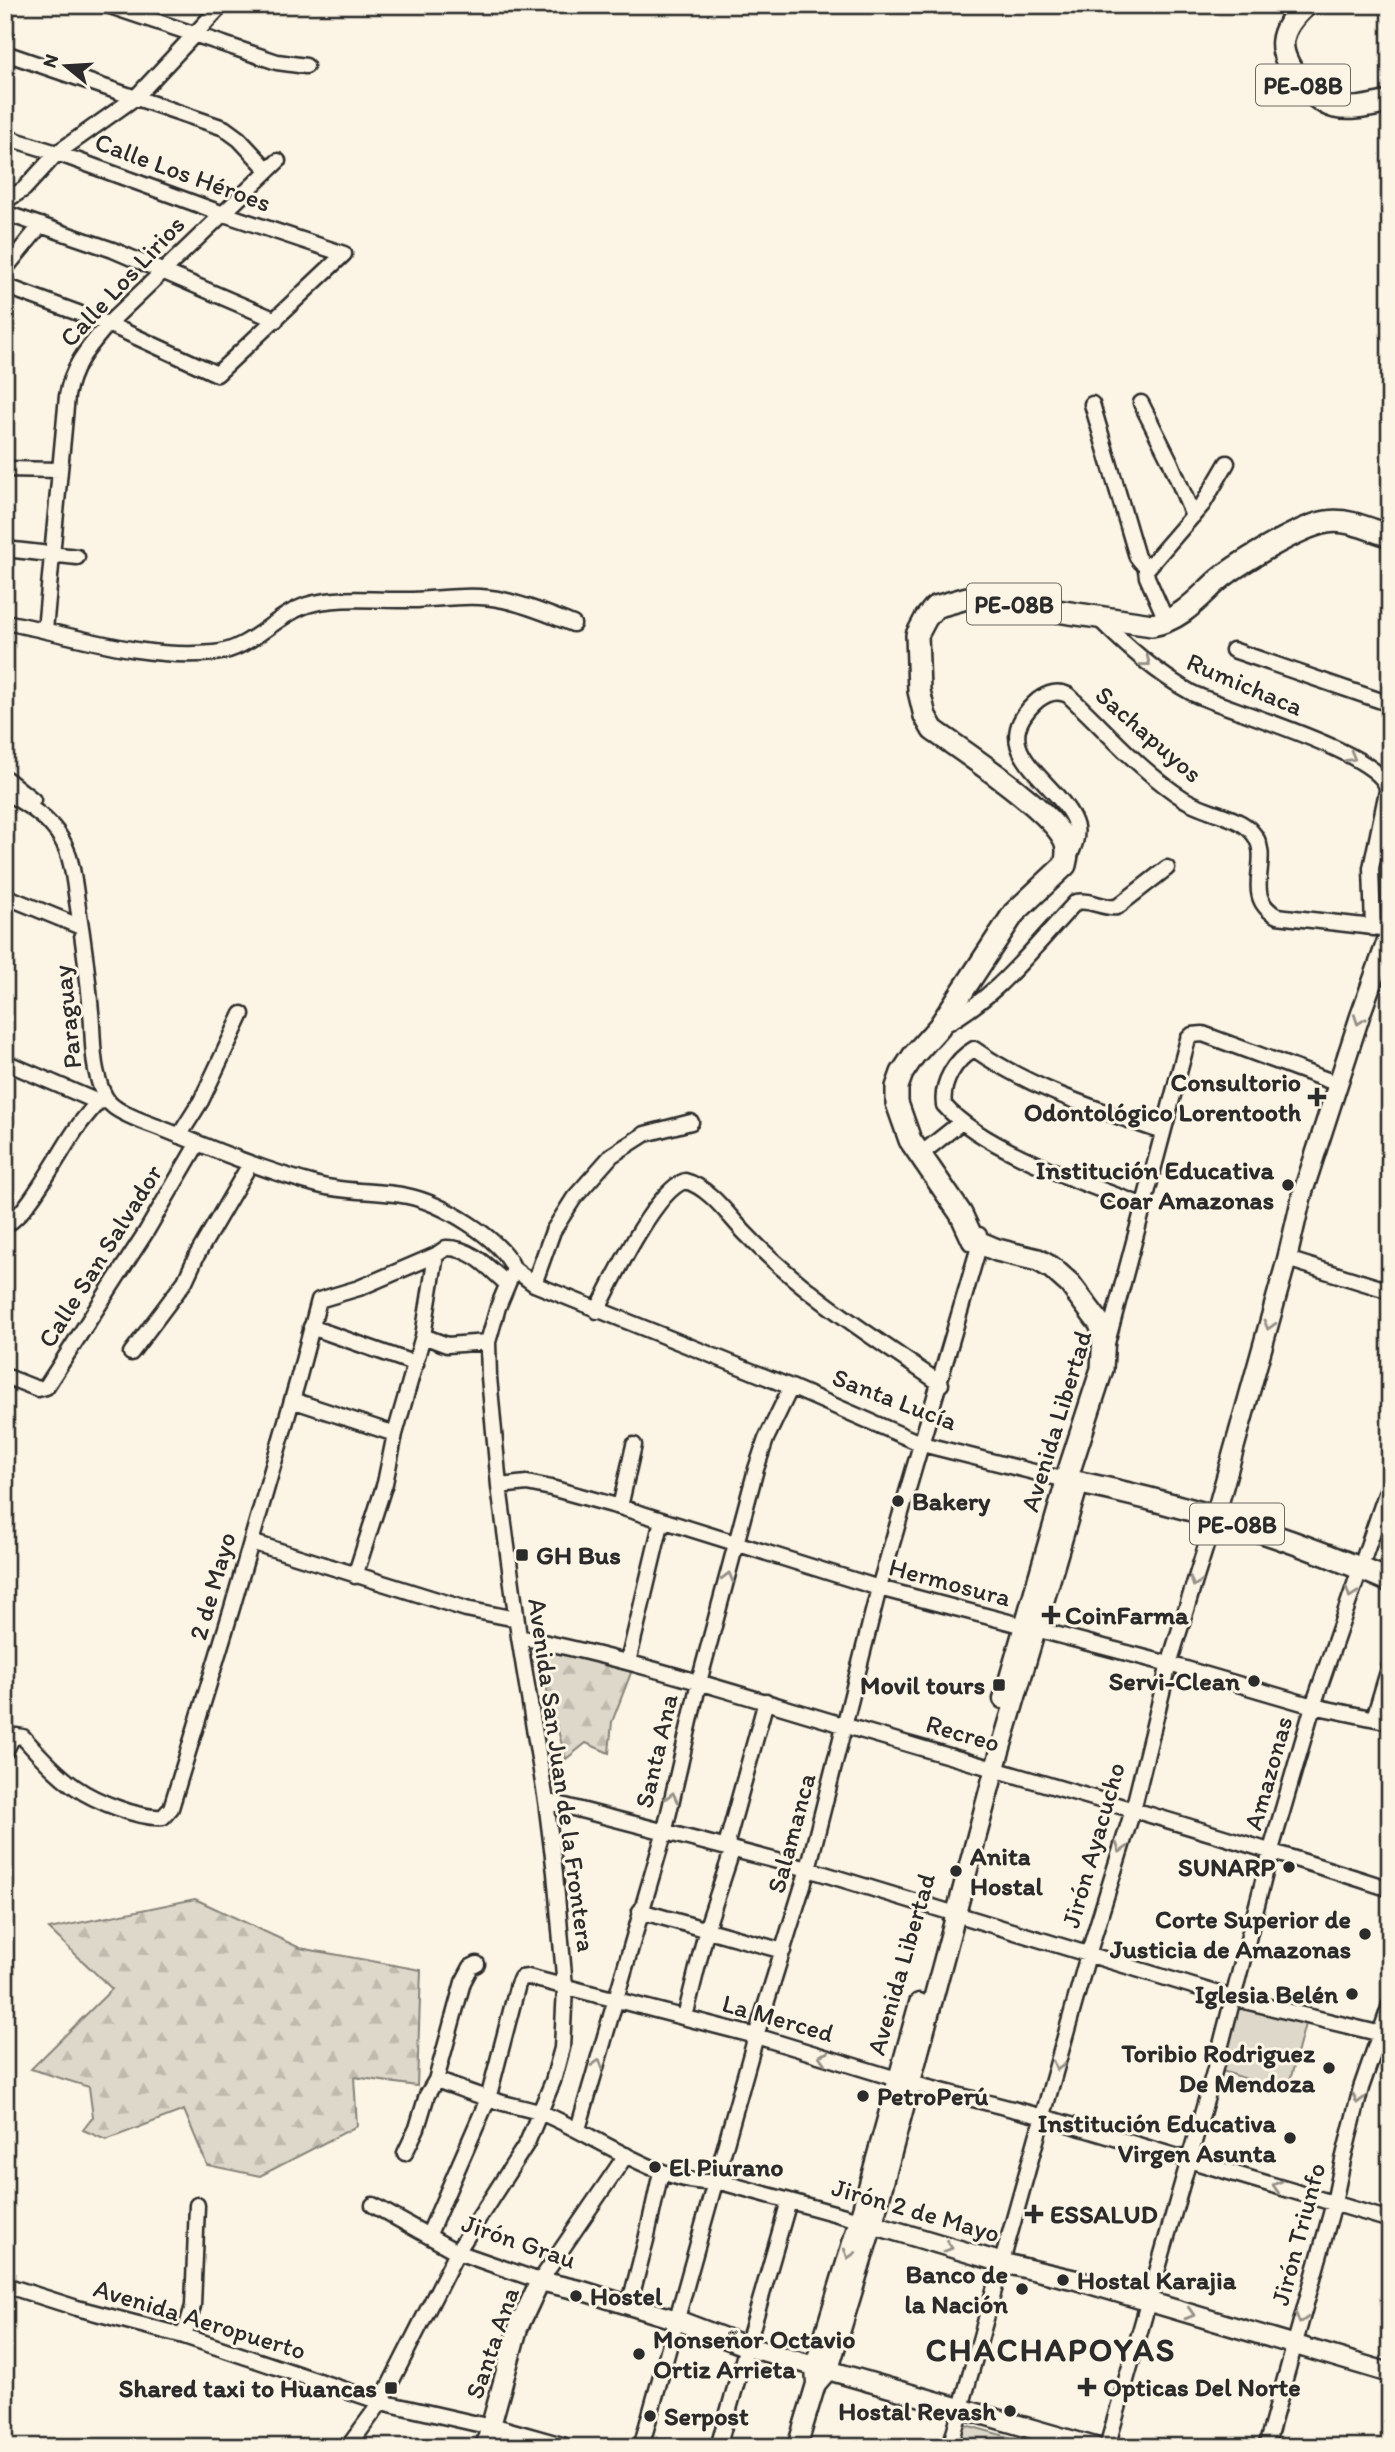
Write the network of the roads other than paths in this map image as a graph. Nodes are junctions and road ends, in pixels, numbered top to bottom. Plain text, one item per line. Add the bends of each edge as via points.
1 (107, 5) edge
2 (222, 5) edge
3 (1306, 5) edge
4 (195, 36) junction
5 (5, 53) edge
6 (306, 66) dead end
7 (135, 97) junction
8 (1390, 102) edge
9 (5, 137) edge
10 (57, 153) junction
11 (5, 201) edge
12 (5, 213) edge
13 (221, 213) junction
14 (41, 225) junction
15 (5, 269) edge
16 (163, 272) junction
17 (5, 286) edge
18 (276, 320) junction
19 (108, 324) junction
20 (1141, 403) dead end
21 (1092, 404) dead end
22 (1227, 463) dead end
23 (5, 469) edge
24 (60, 470) junction
25 (1193, 516) junction
26 (1390, 536) edge
27 (5, 549) edge
28 (52, 552) junction
29 (77, 557) dead end
30 (1149, 565) junction
31 (1096, 616) junction
32 (5, 622) edge
33 (1167, 622) junction
34 (573, 624) dead end
35 (45, 630) junction
36 (1233, 650) dead end
37 (1390, 704) edge
38 (5, 778) edge
39 (1387, 785) edge
40 (5, 792) edge
41 (62, 840) junction
42 (1065, 865) junction
43 (1167, 868) dead end
44 (5, 896) edge
45 (81, 927) junction
46 (1384, 930) edge
47 (242, 1013) dead end
48 (939, 1027) junction
49 (5, 1062) edge
50 (1338, 1084) junction
51 (102, 1101) junction
52 (691, 1122) dead end
53 (960, 1123) junction
54 (1163, 1132) junction
55 (180, 1136) junction
56 (198, 1143) junction
57 (921, 1154) junction
58 (250, 1164) junction
59 (1144, 1206) junction
60 (5, 1225) edge
61 (976, 1235) junction
62 (436, 1255) junction
63 (1287, 1259) junction
64 (514, 1269) junction
65 (507, 1284) junction
66 (534, 1284) junction
67 (1390, 1291) edge
68 (597, 1311) junction
69 (312, 1327) junction
70 (1112, 1327) junction
71 (423, 1336) junction
72 (488, 1342) junction
73 (1105, 1352) junction
74 (131, 1353) dead end
75 (416, 1364) junction
76 (5, 1376) edge
77 (941, 1384) junction
78 (791, 1387) junction
79 (292, 1400) junction
80 (395, 1434) junction
81 (922, 1444) junction
82 (634, 1445) dead end
83 (1073, 1482) junction
84 (1390, 1482) edge
85 (499, 1486) junction
86 (620, 1507) junction
87 (1215, 1517) junction
88 (662, 1520) junction
89 (251, 1542) junction
90 (736, 1545) junction
91 (1360, 1568) junction
92 (355, 1576) junction
93 (1390, 1581) edge
94 (879, 1588) junction
95 (516, 1619) junction
96 (1029, 1629) junction
97 (519, 1637) junction
98 (628, 1662) junction
99 (1169, 1664) junction
100 (1390, 1665) edge
101 (699, 1682) junction
102 (766, 1701) junction
103 (1313, 1706) junction
104 (1374, 1718) junction
105 (1390, 1722) edge
106 (844, 1725) junction
107 (5, 1752) edge
108 (990, 1766) junction
109 (546, 1801) junction
110 (1133, 1810) junction
111 (664, 1834) junction
112 (1271, 1850) junction
113 (732, 1851) junction
114 (808, 1869) junction
115 (1390, 1889) edge
116 (640, 1911) junction
117 (951, 1914) junction
118 (708, 1930) junction
119 (783, 1951) junction
120 (1088, 1955) junction
121 (477, 1964) dead end
122 (565, 1987) junction
123 (1232, 1998) junction
124 (617, 1999) junction
125 (1390, 2005) edge
126 (685, 2017) junction
127 (756, 2036) junction
128 (1385, 2036) edge
129 (436, 2080) junction
130 (904, 2081) junction
131 (488, 2099) junction
132 (541, 2113) junction
133 (1044, 2117) junction
134 (578, 2129) junction
135 (405, 2153) dead end
136 (626, 2155) junction
137 (1189, 2160) junction
138 (661, 2172) junction
139 (717, 2181) junction
140 (789, 2201) junction
141 (1334, 2203) junction
142 (197, 2205) dead end
143 (373, 2205) dead end
144 (1390, 2220) edge
145 (866, 2222) junction
146 (429, 2234) junction
147 (457, 2252) junction
148 (1003, 2263) junction
149 (540, 2281) junction
150 (5, 2286) edge
151 (1150, 2302) junction
152 (629, 2306) junction
153 (677, 2320) junction
154 (184, 2336) junction
155 (1294, 2344) junction
156 (748, 2347) junction
157 (822, 2367) junction
158 (1390, 2373) edge
159 (381, 2402) junction
160 (962, 2407) junction
161 (491, 2427) junction
162 (348, 2447) edge
163 (485, 2447) edge
164 (562, 2447) edge
165 (641, 2447) edge
166 (718, 2447) edge
167 (797, 2447) edge
168 (950, 2447) edge
169 (1095, 2447) edge
170 (1107, 2447) edge
171 (1266, 2447) edge

1 - 4 street
2 - 4 street
3 - 8 highway, PE-08B via 1289,23 1282,41 1286,62 1307,89 1336,107
4 - 6 street via 277,62
4 - 7 street
5 - 7 street
7 - 10 street
7 - 13 street, Calle Los Lirios via 224,128 273,165
9 - 10 street, Calle Los Héroes
10 - 11 street via 24,189
10 - 13 street, Calle Los Héroes
12 - 14 street
13 - 16 street, Calle Los Lirios
13 - 18 street, Calle Los Héroes via 344,254
14 - 15 street
14 - 16 street
16 - 18 street
16 - 19 street, Calle Los Lirios
17 - 19 street
18 - 19 street via 217,373
19 - 24 street, Calle Los Lirios via 79,360 69,382
20 - 25 street
21 - 30 street via 1138,557
22 - 25 street
23 - 24 street
24 - 28 street
25 - 30 street
26 - 33 highway via 1348,523 1328,521 1309,527 1238,564
27 - 28 street
28 - 29 street
28 - 35 street
30 - 33 street via 1147,577
31 - 33 highway, PE-08B via 1139,624
31 -> 39 street, Rumichaca via 1178,685 1337,748
31 - 42 highway, PE-08B via 967,598 935,607 917,635 919,691 933,730 1040,809 1067,845
32 - 35 street
34 - 35 street via 500,599 358,599 309,604 283,615 242,644 216,653 142,653
36 - 37 street
38 - 41 street via 51,819
39 - 46 street via 1371,867
40 - 41 street via 29,806
41 - 45 street, Paraguay
42 - 46 street, Sachapuyos via 1077,839 1076,827 1069,811 1024,761 1018,746 1025,715 1055,691 1068,695 1140,765 1185,800 1250,829 1259,842 1258,894 1266,910 1277,916
42 - 48 highway via 1014,913
43 - 48 street via 1117,907 1089,900 1076,902 984,998
44 - 45 street
45 - 51 street, Paraguay
46 -> 50 main road, Jirón Ayacucho
47 - 55 street
48 - 57 highway via 914,1055 897,1087 901,1119
49 - 51 street, Santa Lucía
50 - 54 street via 1203,1034 1192,1035
50 - 63 main road, Jirón Ayacucho via 1302,1195
51 - 55 street, Santa Lucía
51 - 60 street via 78,1126 13,1223
52 - 66 street via 645,1135 612,1154 553,1231
53 - 54 street via 944,1105 943,1089 954,1067 974,1049 1068,1099
53 - 57 street
53 - 59 street via 1038,1164
54 - 59 street
55 - 56 street, Santa Lucía
56 - 58 street, Santa Lucía
56 - 76 street, Calle San Salvador via 52,1380 38,1389
57 - 61 highway
58 - 64 street, Santa Lucía via 321,1186 408,1196 433,1205 490,1240
58 - 74 street via 185,1281
59 - 70 street
61 - 70 highway via 1052,1255 1094,1297
61 - 73 highway via 998,1250 1052,1268 1100,1324
61 - 77 street, Salamanca
62 - 65 street via 446,1248 465,1252
62 - 69 street, 2 de Mayo via 318,1300
62 - 71 street
63 - 67 street
63 -> 87 main road, Jirón Ayacucho
64 - 65 street, Avenida San Juan de la Frontera
64 - 66 street, Santa Lucía
65 - 72 street, Avenida San Juan de la Frontera
66 - 68 street, Santa Lucía
68 - 77 street via 658,1205 678,1183 695,1183 771,1260 838,1314
68 - 78 street, Santa Lucía
69 - 75 street
69 - 79 street, 2 de Mayo
70 - 73 street, Avenida Libertad
70 - 83 highway, Avenida Libertad via 1112,1370
71 - 72 street via 447,1345
71 - 75 street
72 - 85 street, Avenida San Juan de la Frontera
73 - 83 highway, Avenida Libertad
75 - 80 street
77 - 81 street, Salamanca
78 - 81 street, Santa Lucía
78 - 90 street, Santa Ana via 766,1438
79 - 80 street
79 - 89 street, 2 de Mayo
80 - 92 street via 385,1483
81 - 83 street, Santa Lucía
81 - 94 street, Salamanca
82 - 86 street
83 - 87 highway, Santa Lucía / PE-08B
83 - 96 main road, Avenida Libertad
84 - 91 street, Amazonas
85 - 86 street, Hermosura via 527,1483
85 - 95 street, Avenida San Juan de la Frontera
86 - 88 street, Hermosura
87 - 91 highway, Santa Lucía / PE-08B
87 -> 99 street, Jirón Ayacucho
88 - 90 street, Hermosura
88 - 98 street
89 - 92 street
89 - 107 street, 2 de Mayo via 171,1808 163,1817 122,1810 75,1787 23,1737 11,1740
90 - 94 street, Hermosura
101 -> 90 street, Santa Ana
91 - 93 highway, Santa Lucía / PE-08B
91 -> 103 street, Amazonas
92 - 95 street
94 - 96 street, Hermosura
94 - 106 street, Salamanca
95 - 97 street, Avenida San Juan de la Frontera
96 - 99 street, Hermosura
96 - 108 main road, Avenida Libertad
97 - 98 street, Recreo
97 - 109 street, Avenida San Juan de la Frontera
98 - 101 street, Recreo
99 - 103 street, Hermosura
99 - 110 street, Jirón Ayacucho
100 - 104 street
101 - 102 street, Recreo
111 -> 101 street, Santa Ana
102 - 106 street, Recreo
102 - 113 street via 727,1843
103 - 104 street, Hermosura
103 - 112 street, Amazonas
104 - 105 street, Hermosura
106 - 108 street, Recreo
106 - 114 street, Salamanca
108 - 110 street, Recreo
108 - 117 main road, Avenida Libertad
109 - 111 street
109 - 122 street, Avenida San Juan de la Frontera
110 - 112 street, Recreo
110 -> 120 street, Jirón Ayacucho
111 - 113 street
111 - 116 street, Santa Ana
112 - 115 street, Recreo
112 - 123 street, Amazonas
113 - 114 street
113 - 118 street
114 - 117 street
114 - 119 street, Salamanca
116 - 118 street
116 - 124 street, Santa Ana
117 - 120 street
117 - 130 main road, Avenida Libertad
118 - 119 street
118 - 126 street
119 - 127 street, Salamanca
120 - 123 street
120 -> 133 street, Jirón Ayacucho
121 - 129 street via 463,1982
122 - 124 street, La Merced
122 - 131 street, La Merced via 521,1978
122 - 132 street, Avenida San Juan de la Frontera via 559,2065
123 - 128 street
123 - 137 street, Amazonas
124 - 126 street, La Merced
134 -> 124 street, Santa Ana
125 - 128 street, Jirón Triunfo
126 - 127 street, La Merced
130 -> 127 street, La Merced
127 - 139 street, Salamanca
128 -> 141 street, Jirón Triunfo via 1361,2088
129 - 131 street, Jirón 2 de Mayo
129 - 135 street
130 - 133 street, La Merced
130 - 145 main road, Avenida Libertad
131 - 132 street, Jirón 2 de Mayo
131 - 146 street
132 - 134 street, Jirón 2 de Mayo
132 - 147 street, Avenida San Juan de la Frontera via 527,2143
133 - 137 street, La Merced
133 - 148 street, Jirón Ayacucho
134 - 136 street, Jirón 2 de Mayo
136 - 138 street, Jirón 2 de Mayo
136 - 149 street, Santa Ana
141 -> 137 street, La Merced
137 - 151 street, Amazonas
138 - 139 street, Jirón 2 de Mayo via 704,2183
138 - 152 street
139 - 140 street, Jirón 2 de Mayo
139 - 153 street, Salamanca
140 - 145 street, Jirón 2 de Mayo
140 - 156 street
141 - 144 street, La Merced
141 -> 155 street, Jirón Triunfo
142 - 154 street via 193,2306
143 - 146 street, Jirón Grau
145 -> 148 main road, Jirón 2 de Mayo
145 - 157 main road, Avenida Libertad
146 - 147 street, Jirón Grau
147 - 149 street, Jirón Grau
147 - 159 street, Avenida San Juan de la Frontera
148 - 151 main road, Jirón 2 de Mayo
148 - 160 street, Jirón Ayacucho
149 - 152 main road, Jirón Grau
149 - 161 main road, Santa Ana via 518,2328
150 - 154 street, Avenida Aeropuerto
151 -> 155 main road, Jirón 2 de Mayo
151 - 170 street, Amazonas
152 - 153 main road, Jirón Grau
153 - 156 main road, Jirón Grau
153 - 165 street, Salamanca
154 - 159 street, Avenida Aeropuerto
155 - 158 main road, Jirón 2 de Mayo
155 - 171 street, Jirón Triunfo
156 - 157 main road, Jirón Grau
156 - 166 street
157 - 160 main road, Jirón Grau
157 - 167 main road, Avenida Libertad
159 - 161 street, Avenida Aeropuerto
159 - 162 street, Avenida San Juan de la Frontera
160 - 168 street, Jirón Ayacucho
160 - 169 main road, Jirón Grau
161 - 163 main road, Santa Ana
161 - 164 main road

